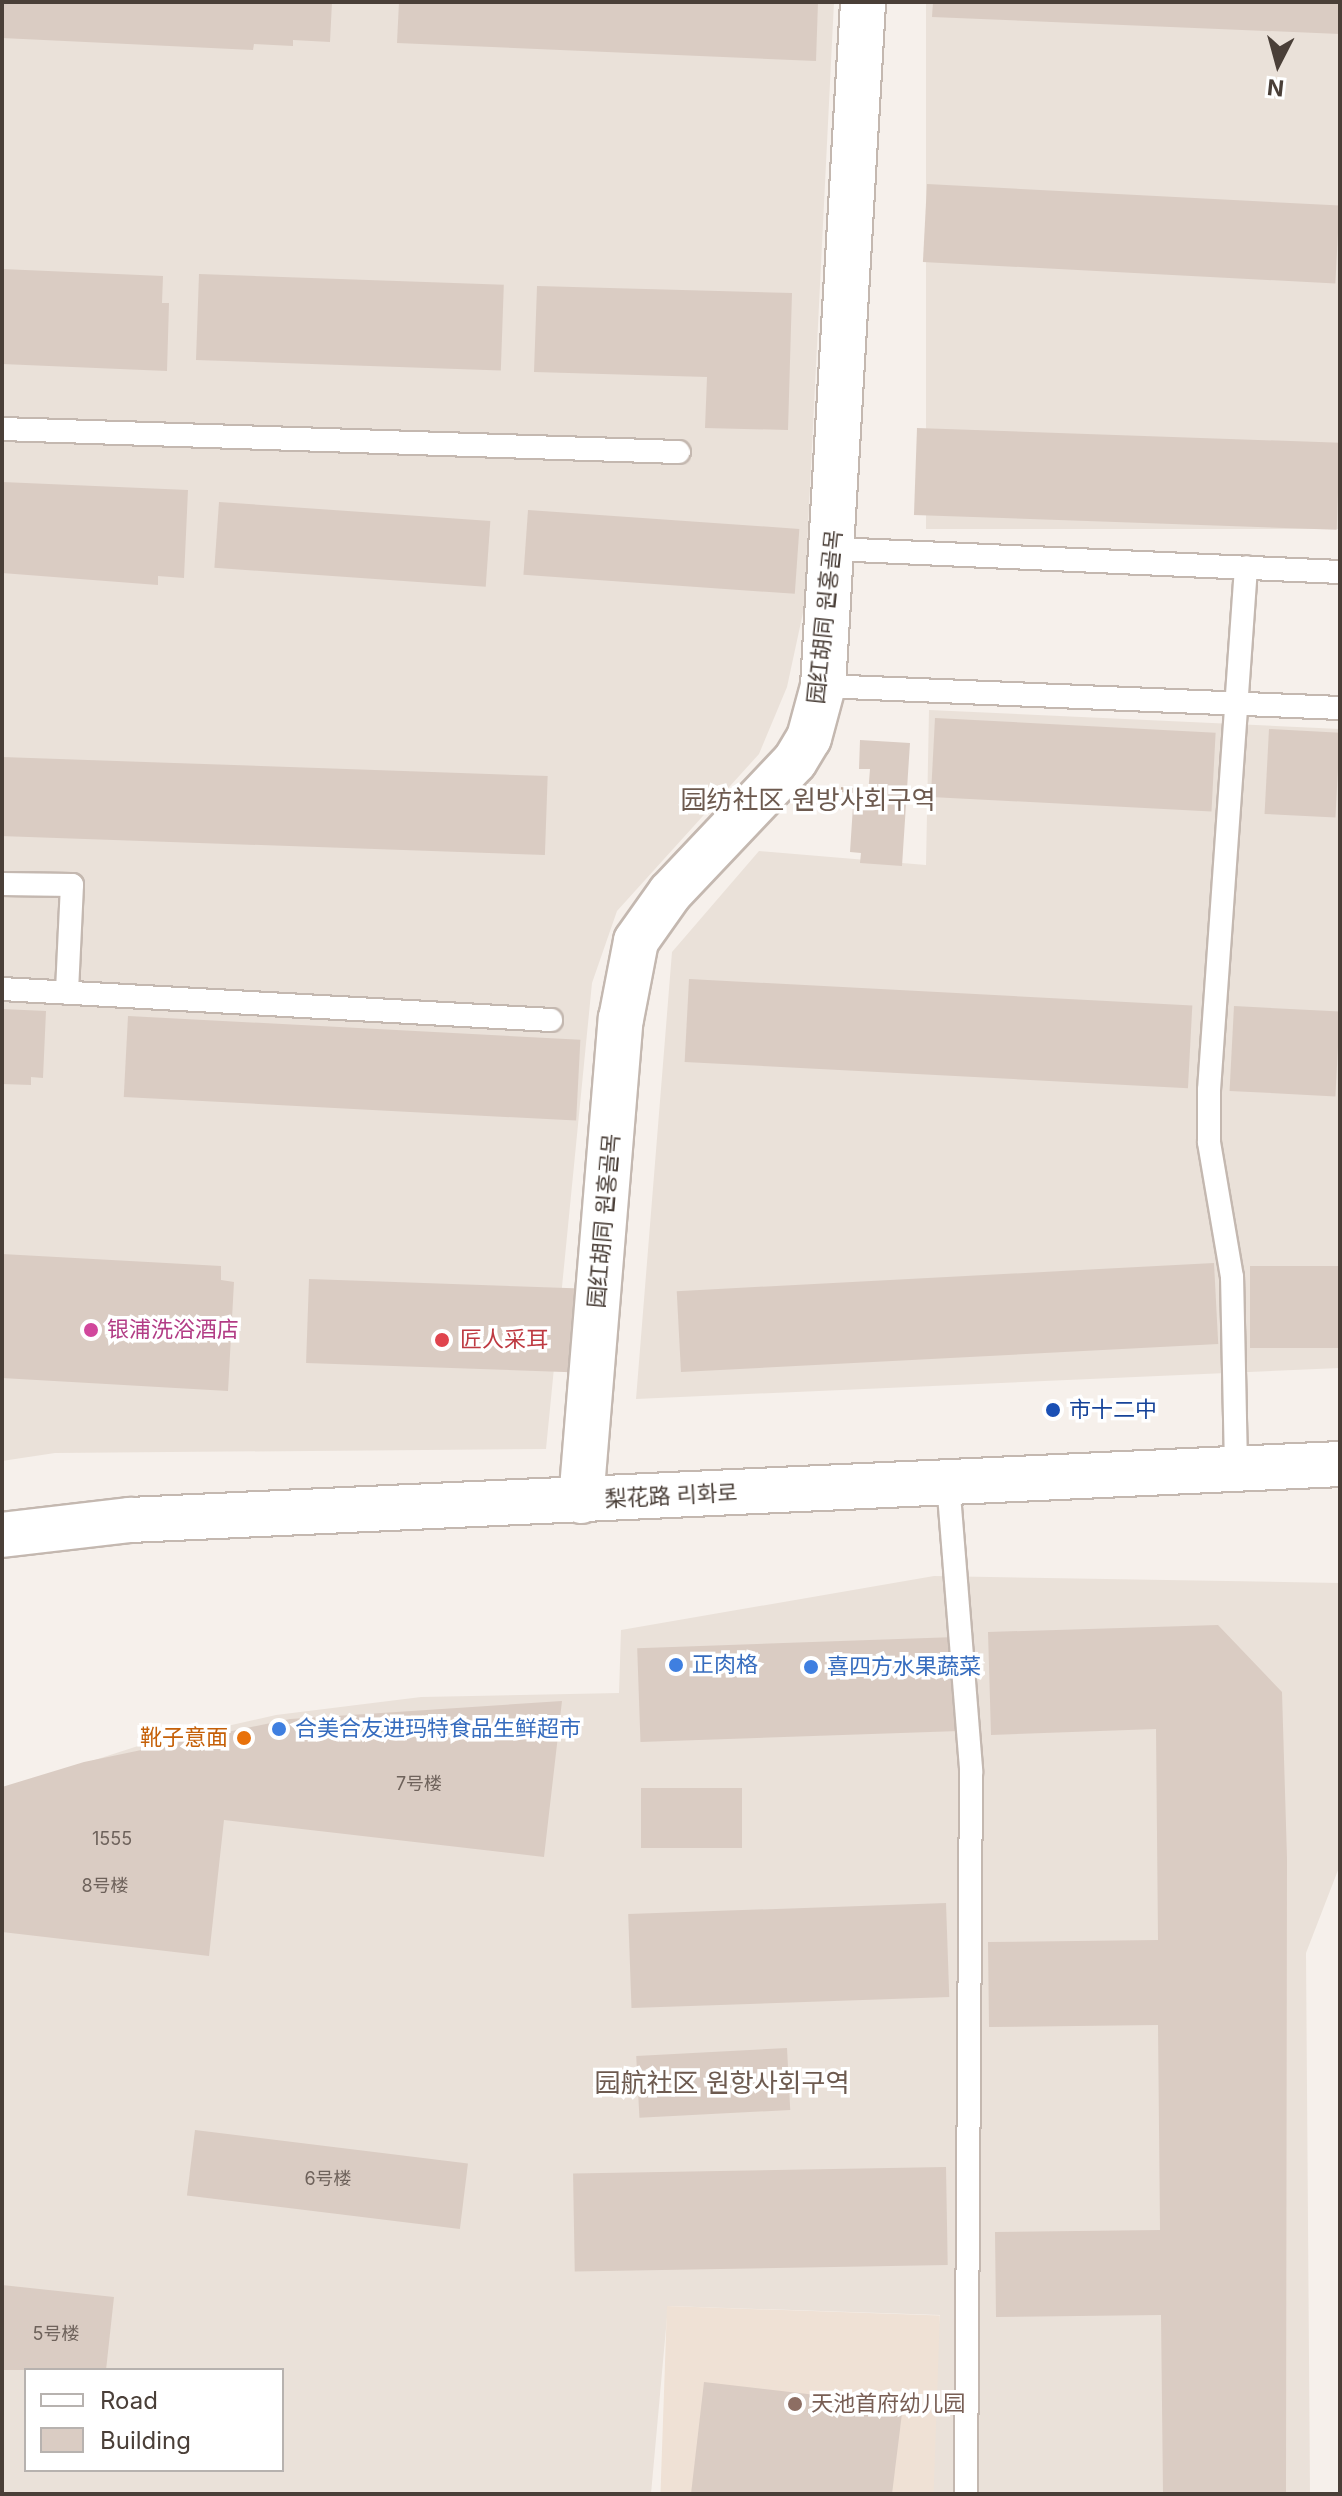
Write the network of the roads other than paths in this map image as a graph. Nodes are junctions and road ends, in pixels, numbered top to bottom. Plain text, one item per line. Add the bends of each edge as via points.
1 (863, 2) edge
2 (2, 429) edge
3 (679, 452) dead end
4 (833, 549) junction
5 (1246, 567) junction
6 (1340, 572) edge
7 (823, 686) junction
8 (1238, 704) junction
9 (1340, 708) edge
10 (2, 884) edge
11 (2, 989) edge
12 (67, 993) junction
13 (551, 1020) dead end
14 (1340, 1464) edge
15 (1236, 1466) junction
16 (948, 1482) junction
17 (581, 1501) junction
18 (2, 1535) edge
19 (966, 2494) edge

1 - 4 street, 园红胡同 원홍골목
2 - 3 lane
4 - 5 lane
4 - 7 street, 园红胡同 원홍골목
5 - 6 lane
5 - 8 lane
7 - 8 lane
7 - 17 street, 园红胡同 원홍골목 via 809,738 795,761 670,893 636,941 621,1019
8 - 9 lane
8 - 15 lane via 1209,1142 1232,1277
10 - 12 lane via 72,885
11 - 12 lane
12 - 13 lane
14 - 15 street, 梨花路 리화로
15 - 16 street, 梨花路 리화로
16 - 17 street, 梨花路 리화로
16 - 19 lane via 971,1771
17 - 18 street, 梨花路 리화로 via 130,1520

